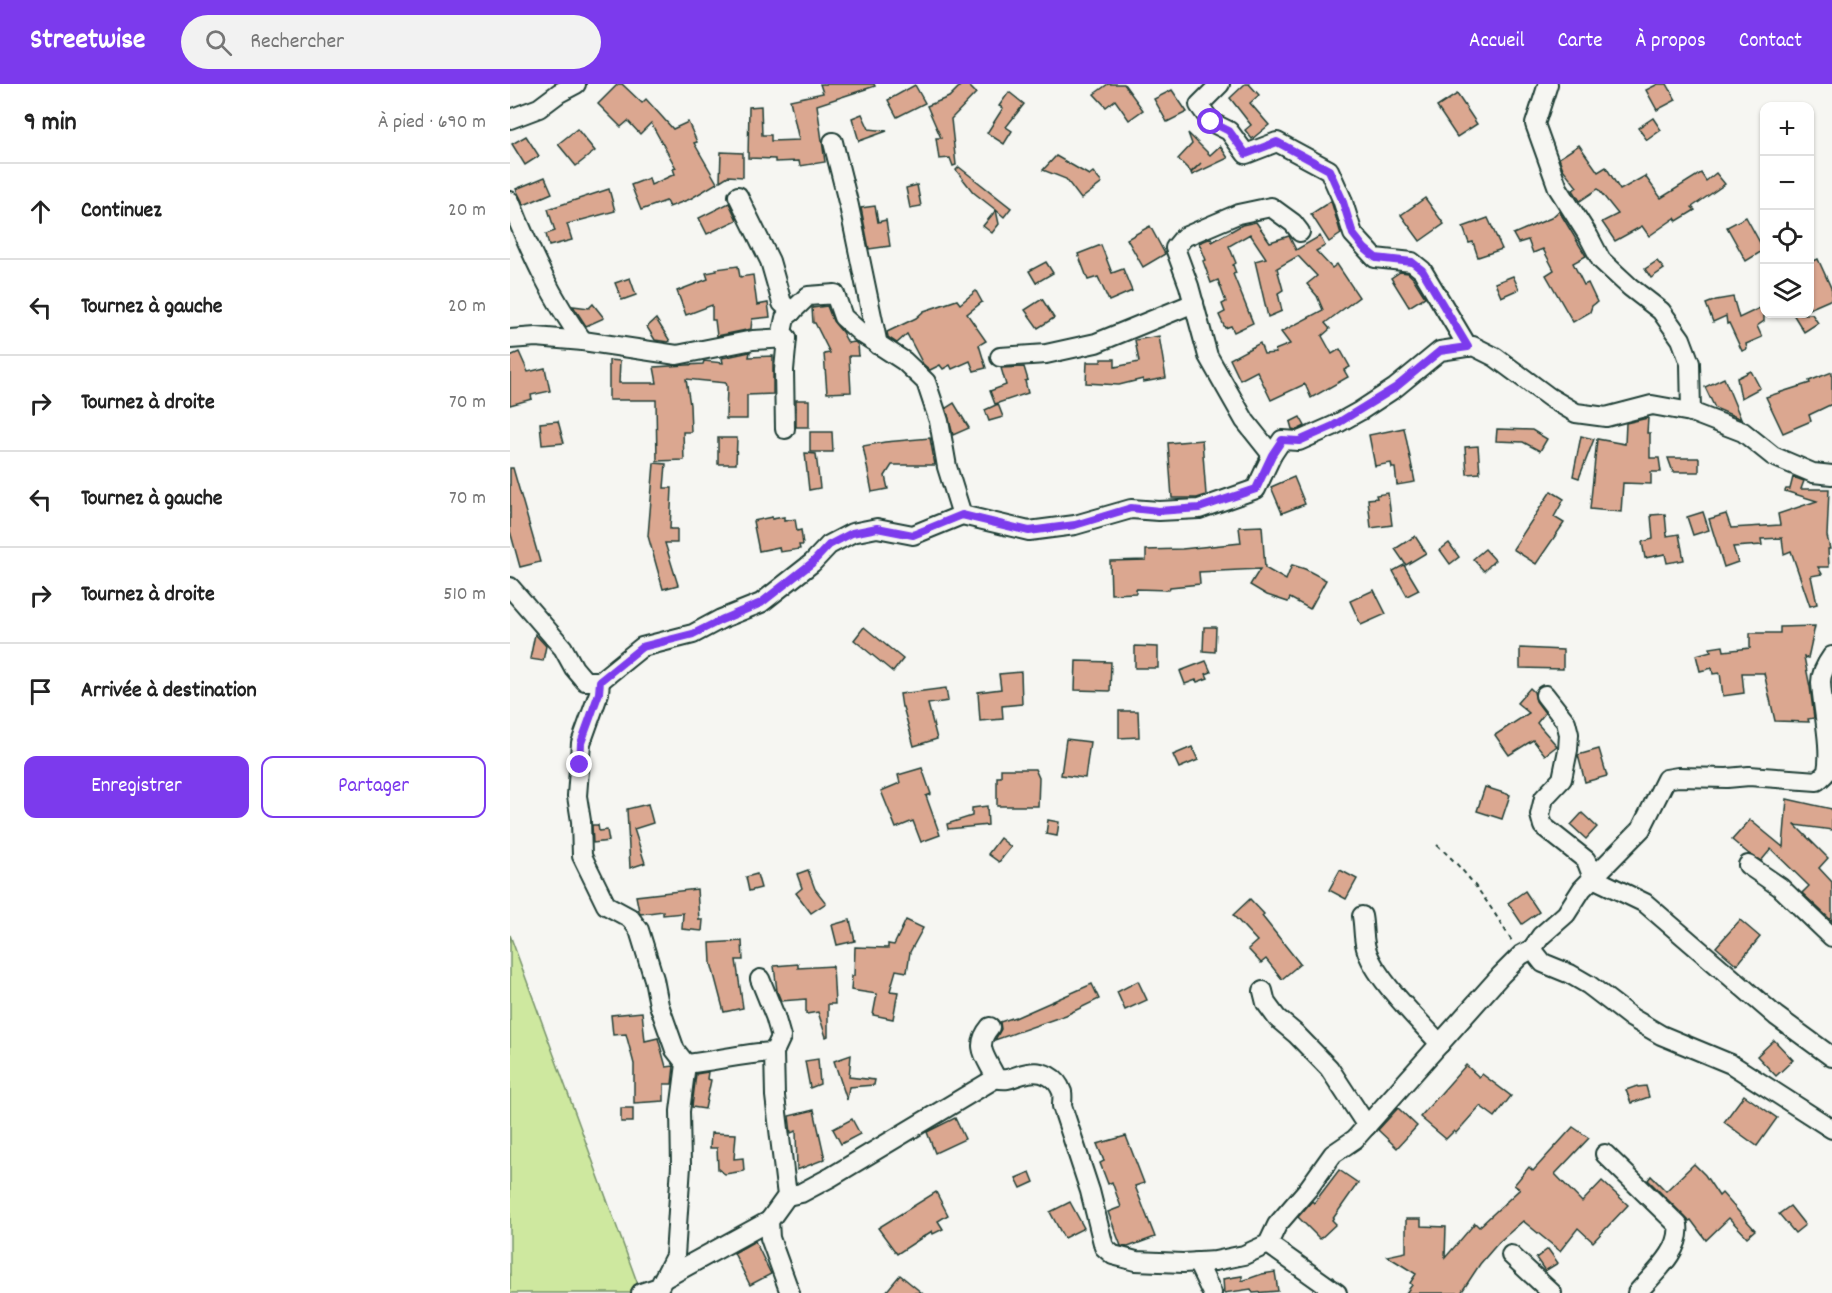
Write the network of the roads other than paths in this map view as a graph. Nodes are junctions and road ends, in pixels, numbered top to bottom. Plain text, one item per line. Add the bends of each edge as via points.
1 (576, 84) edge
2 (1220, 84) edge
3 (1548, 84) edge
4 (510, 119) edge
5 (833, 142) dead end
6 (738, 196) dead end
7 (510, 201) edge
8 (1300, 232) dead end
9 (1194, 303) junction
10 (792, 312) junction
11 (787, 338) junction
12 (510, 339) edge
13 (583, 341) junction
14 (878, 345) junction
15 (1468, 347) junction
16 (1000, 357) dead end
17 (1691, 412) junction
18 (785, 429) dead end
19 (1272, 455) junction
20 (1832, 475) edge
21 (962, 515) junction
22 (510, 587) edge
23 (1832, 656) edge
24 (600, 681) junction
25 (1545, 696) dead end
26 (1748, 865) dead end
27 (1593, 878) junction
28 (1362, 916) dead end
29 (1832, 937) edge
30 (1527, 952) junction
31 (760, 979) dead end
32 (1263, 991) dead end
33 (990, 1027) dead end
34 (1440, 1044) junction
35 (774, 1052) junction
36 (1832, 1057) edge
37 (686, 1064) junction
38 (996, 1078) junction
39 (1367, 1126) junction
40 (1832, 1129) edge
41 (1605, 1154) dead end
42 (787, 1196) junction
43 (769, 1221) junction
44 (1268, 1244) junction
45 (1511, 1255) dead end
46 (1197, 1262) junction
47 (665, 1278) junction
48 (641, 1293) edge
49 (790, 1293) edge
50 (1212, 1293) edge
51 (1337, 1293) edge
52 (1552, 1293) edge
53 (1637, 1293) edge

1 - 4 street via 539,108
2 - 15 street via 1199,105 1211,122 1229,131 1246,154 1277,142 1329,170 1353,234 1376,258 1412,262 1422,270
3 - 17 street via 1535,124 1558,188 1601,260 1661,311 1681,339 1690,363
5 - 14 street
6 - 10 street via 770,261 782,303
7 - 13 street via 542,276
8 - 9 street via 1271,207 1238,214 1184,237 1175,248
9 - 16 street via 1096,343 1046,354
9 - 19 street via 1208,356 1245,421
10 - 11 street via 785,318 782,332
10 - 14 street via 808,296 835,294 843,317
11 - 13 street via 753,340 677,355
11 - 18 street
12 - 13 street
14 - 21 street via 904,361 926,382
15 - 17 street via 1495,357 1576,413 1606,417 1652,405
15 - 19 street via 1440,351 1360,411 1299,441 1282,440
17 - 20 street via 1743,432 1773,456 1814,473
19 - 21 street via 1256,489 1199,508 1131,508 1075,525 1029,531
21 - 24 street via 913,535 877,528 852,533 829,545 761,603 693,634 642,647
22 - 24 street via 563,648 585,681
23 - 27 street via 1821,681 1829,733 1827,773 1817,781 1749,776 1666,779 1641,829
24 - 37 street via 581,743 578,796 582,856 606,905 630,918 639,930 659,1005 675,1050
25 - 27 street via 1566,722 1569,734 1562,779 1544,798 1540,815 1543,826 1586,860
26 - 29 street via 1780,887
27 - 30 street via 1566,914
27 - 36 street via 1645,903 1776,1016
28 - 34 street via 1366,947 1374,966
30 - 34 street
30 - 40 street via 1589,985 1661,1035 1731,1064
31 - 35 street via 781,1037
32 - 39 street via 1276,1018 1329,1068
33 - 38 street via 982,1037 981,1048
34 - 39 street
35 - 37 street
35 - 42 street
37 - 47 street via 680,1111 675,1256
38 - 42 street via 831,1177
38 - 46 street via 1005,1081 1039,1072 1052,1076 1062,1092 1062,1106 1104,1247 1113,1255 1136,1261
39 - 44 street via 1356,1139 1333,1154 1277,1225
41 - 53 street via 1678,1225 1679,1236 1671,1252
42 - 43 street
43 - 47 street
43 - 49 street via 770,1238
44 - 46 street via 1244,1255
44 - 51 street
45 - 52 street
46 - 50 street
47 - 48 street via 659,1287

